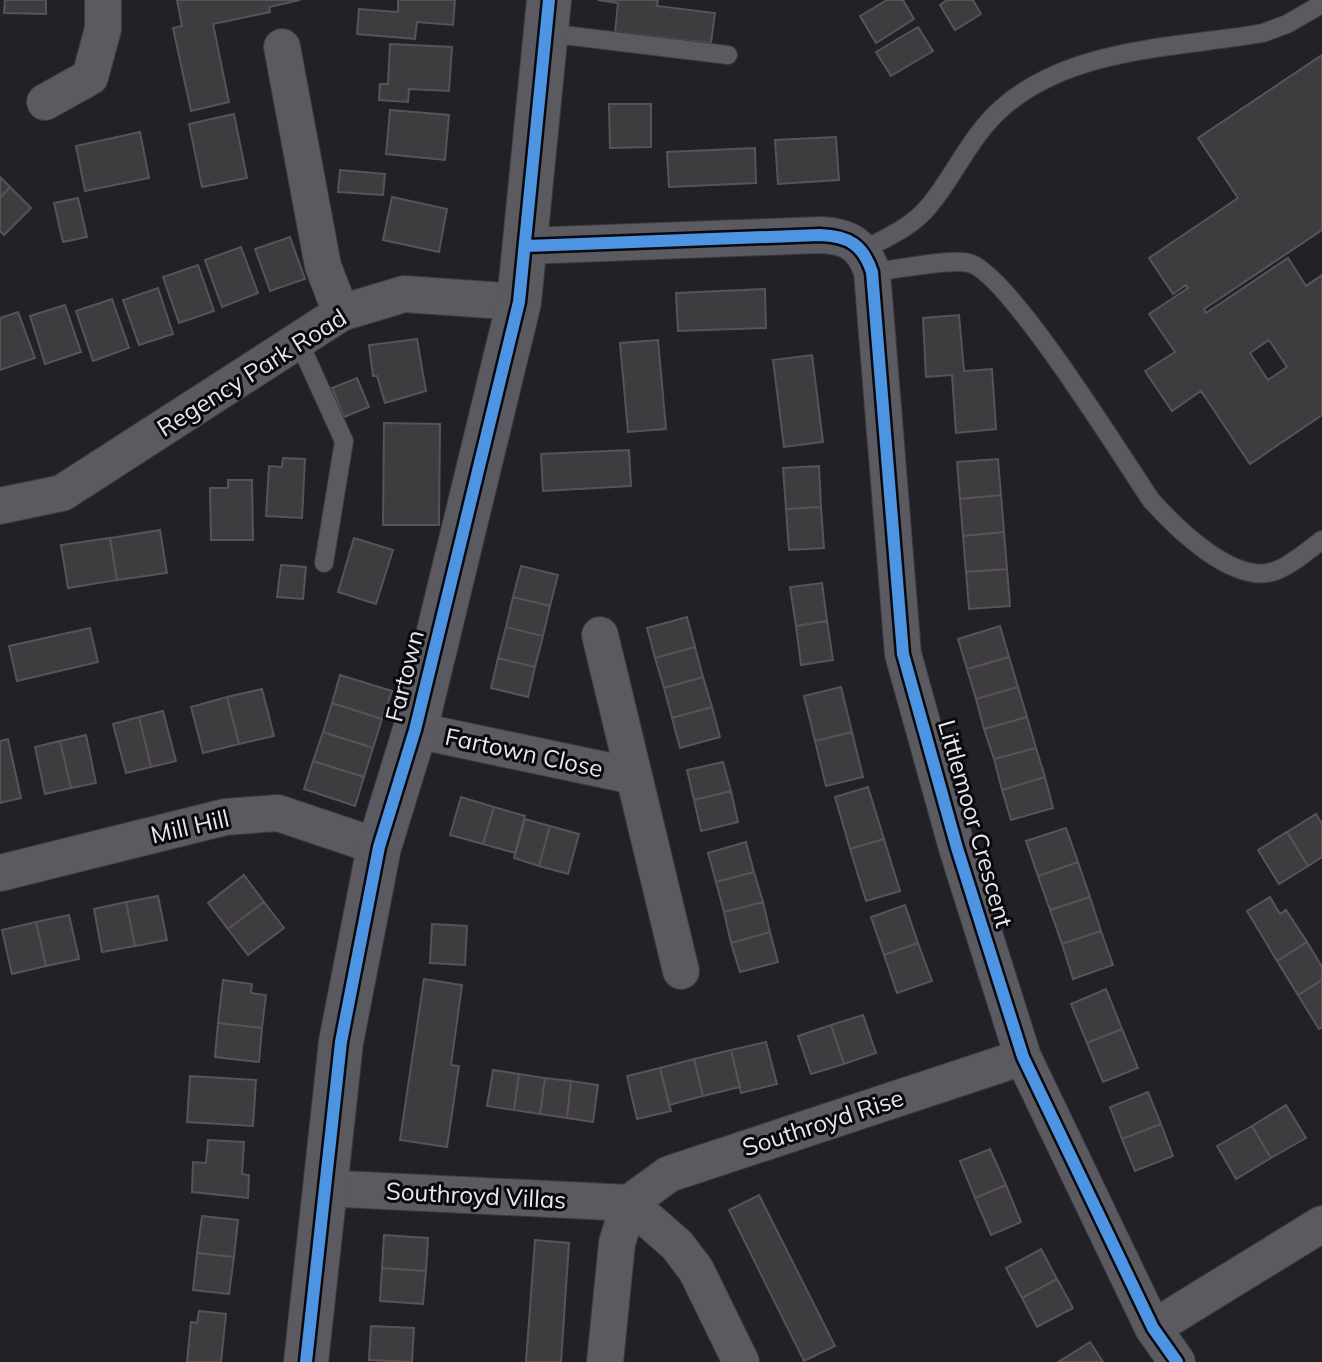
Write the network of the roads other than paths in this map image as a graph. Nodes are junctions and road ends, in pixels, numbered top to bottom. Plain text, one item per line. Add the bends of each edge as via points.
1 (103, 0) edge
2 (1322, 4) edge
3 (548, 17) edge
4 (282, 47) dead end
5 (728, 55) dead end
6 (45, 102) dead end
7 (527, 246) junction
8 (867, 260) junction
9 (519, 302) junction
10 (341, 313) junction
11 (299, 342) junction
12 (0, 506) edge
13 (1322, 540) edge
14 (324, 563) dead end
15 (600, 635) dead end
16 (415, 730) junction
17 (633, 776) junction
18 (379, 847) junction
19 (0, 873) edge
20 (681, 971) dead end
21 (1023, 1057) junction
22 (322, 1188) junction
23 (629, 1203) junction
24 (1322, 1224) edge
25 (1153, 1328) junction
26 (306, 1362) edge
27 (605, 1362) edge
28 (741, 1362) edge
29 (1177, 1362) edge

1 - 6 street via 103,29 90,77
2 - 8 lane via 1263,33 1083,63 1039,83 1002,108 970,143 929,206
3 - 5 lane
3 - 7 street, Fartown
4 - 10 street via 323,266
7 - 8 street via 838,235
7 - 9 street, Fartown
8 - 13 lane via 966,262 983,271 1015,303 1151,500 1212,557 1268,573
8 - 21 street, Littlemoor Crescent via 903,654
9 - 10 street, Regency Park Road via 404,294
9 - 16 street, Fartown
10 - 11 street, Regency Park Road
11 - 12 street, Regency Park Road via 62,493
11 - 14 lane via 344,441
15 - 17 street, Fartown Close
16 - 17 street, Fartown Close
16 - 18 street, Fartown
17 - 20 street, Fartown Close
18 - 19 street, Mill Hill via 278,813 225,817
18 - 22 street, Fartown via 341,1042
21 - 23 street, Southroyd Rise via 669,1174
21 - 25 street, Littlemoor Crescent
22 - 23 street, Southroyd Villas
22 - 26 street, Fartown
23 - 27 street via 617,1243
23 - 28 street via 677,1245 696,1270
24 - 25 street
25 - 29 street, Littlemoor Crescent

